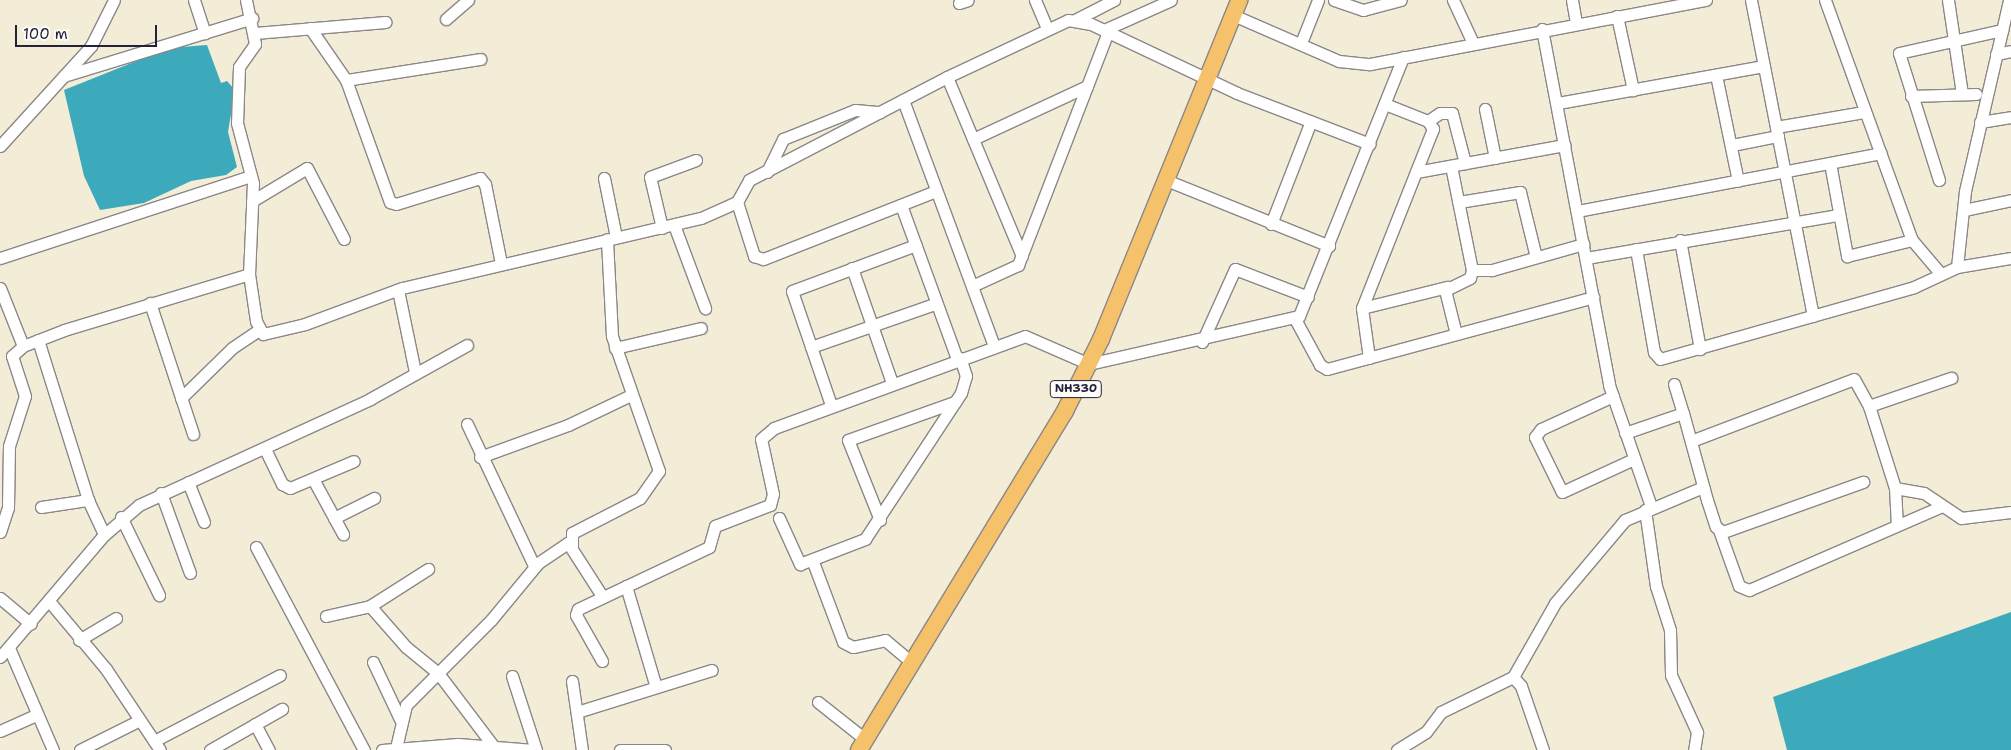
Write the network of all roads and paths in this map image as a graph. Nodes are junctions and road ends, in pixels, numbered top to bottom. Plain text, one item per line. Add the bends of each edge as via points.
1 (114, 0) edge
2 (194, 0) edge
3 (246, 0) edge
4 (468, 0) edge
5 (1035, 0) edge
6 (1114, 0) edge
7 (1171, 0) edge
8 (1239, 0) edge
9 (1318, 0) edge
10 (1334, 0) edge
11 (1401, 0) edge
12 (1453, 0) edge
13 (1572, 0) edge
14 (1706, 0) edge
15 (1751, 0) edge
16 (1825, 0) edge
17 (1948, 0) edge
18 (2009, 0) edge
19 (1679, 2) edge
20 (1233, 16) junction
21 (1617, 16) junction
22 (252, 18) junction
23 (446, 19) dead end
24 (1075, 20) junction
25 (386, 22) dead end
26 (1576, 23) junction
27 (310, 28) junction
28 (1047, 28) junction
29 (1542, 29) junction
30 (2002, 30) junction
31 (1106, 31) junction
32 (255, 32) junction
33 (205, 33) junction
34 (1956, 39) junction
35 (1301, 43) junction
36 (1473, 43) junction
37 (2011, 51) edge
38 (1996, 54) junction
39 (1403, 57) junction
40 (480, 59) dead end
41 (1764, 66) junction
42 (1716, 74) junction
43 (64, 76) junction
44 (947, 77) junction
45 (1207, 78) junction
46 (346, 80) junction
47 (1087, 86) junction
48 (1633, 90) junction
49 (1962, 94) junction
50 (1976, 94) dead end
51 (1911, 96) junction
52 (903, 100) junction
53 (1558, 103) junction
54 (1385, 104) junction
55 (1485, 109) dead end
56 (880, 112) junction
57 (1864, 112) junction
58 (2011, 117) edge
59 (1310, 121) junction
60 (1428, 121) junction
61 (1980, 122) junction
62 (1777, 132) junction
63 (973, 139) junction
64 (1370, 144) junction
65 (1565, 145) junction
66 (1732, 145) junction
67 (0, 146) edge
68 (1880, 153) junction
69 (1495, 158) junction
70 (696, 160) dead end
71 (1466, 163) junction
72 (1830, 163) junction
73 (1451, 166) junction
74 (767, 172) junction
75 (1416, 172) junction
76 (1784, 172) junction
77 (250, 176) junction
78 (604, 178) dead end
79 (1166, 180) junction
80 (1738, 180) junction
81 (1939, 180) dead end
82 (936, 191) junction
83 (2011, 200) edge
84 (252, 201) junction
85 (737, 202) junction
86 (1458, 202) junction
87 (901, 205) junction
88 (1964, 210) junction
89 (1577, 211) junction
90 (1838, 215) junction
91 (1794, 222) junction
92 (1271, 224) junction
93 (668, 226) junction
94 (612, 238) junction
95 (344, 239) dead end
96 (1680, 240) junction
97 (1912, 240) junction
98 (1583, 244) junction
99 (916, 245) junction
100 (1329, 246) junction
101 (1636, 249) junction
102 (1022, 256) junction
103 (1536, 257) junction
104 (0, 258) edge
105 (1586, 258) junction
106 (2011, 258) edge
107 (501, 263) junction
108 (852, 268) junction
109 (1472, 270) junction
110 (1950, 270) junction
111 (249, 274) junction
112 (972, 286) junction
113 (1447, 287) junction
114 (0, 288) edge
115 (398, 290) junction
116 (1308, 297) junction
117 (1593, 297) junction
118 (150, 303) junction
119 (937, 303) junction
120 (705, 308) dead end
121 (1362, 308) junction
122 (1813, 316) junction
123 (1294, 319) junction
124 (872, 327) junction
125 (701, 328) dead end
126 (259, 330) junction
127 (1456, 334) junction
128 (38, 340) junction
129 (1202, 342) junction
130 (23, 346) junction
131 (468, 346) dead end
132 (994, 346) junction
133 (615, 348) junction
134 (811, 348) junction
135 (1700, 348) junction
136 (0, 353) edge
137 (12, 356) junction
138 (959, 358) junction
139 (1369, 358) junction
140 (1089, 364) junction
141 (415, 372) junction
142 (1951, 378) dead end
143 (892, 383) junction
144 (1674, 384) dead end
145 (631, 395) junction
146 (1613, 396) junction
147 (181, 398) junction
148 (955, 402) junction
149 (831, 405) junction
150 (1870, 406) junction
151 (1683, 413) junction
152 (467, 424) dead end
153 (1625, 433) junction
154 (193, 434) dead end
155 (1691, 441) junction
156 (265, 449) junction
157 (480, 457) junction
158 (1634, 459) junction
159 (354, 461) dead end
160 (313, 479) junction
161 (188, 482) junction
162 (1863, 482) dead end
163 (1703, 487) junction
164 (1895, 488) junction
165 (161, 493) junction
166 (374, 498) dead end
167 (88, 500) junction
168 (1942, 506) junction
169 (41, 507) dead end
170 (1648, 508) junction
171 (2011, 512) edge
172 (121, 517) junction
173 (334, 518) junction
174 (779, 518) dead end
175 (880, 520) junction
176 (204, 522) dead end
177 (1897, 523) junction
178 (1719, 530) junction
179 (0, 532) edge
180 (343, 534) dead end
181 (104, 535) junction
182 (572, 546) junction
183 (256, 547) dead end
184 (813, 562) junction
185 (534, 566) junction
186 (428, 569) dead end
187 (190, 572) dead end
188 (626, 586) junction
189 (159, 595) dead end
190 (602, 596) junction
191 (0, 598) edge
192 (49, 601) junction
193 (370, 606) junction
194 (326, 616) dead end
195 (116, 618) dead end
196 (31, 624) junction
197 (79, 640) junction
198 (9, 648) junction
199 (0, 657) edge
200 (602, 661) dead end
201 (373, 662) dead end
202 (912, 662) junction
203 (712, 670) dead end
204 (438, 673) junction
205 (280, 675) dead end
206 (512, 676) dead end
207 (1513, 677) junction
208 (572, 681) dead end
209 (656, 688) junction
210 (818, 702) dead end
211 (282, 709) dead end
212 (577, 712) junction
213 (36, 715) junction
214 (400, 719) junction
215 (138, 721) junction
216 (255, 724) junction
217 (0, 731) edge
218 (863, 745) edge
219 (157, 746) edge
220 (494, 747) junction
221 (396, 748) junction
222 (53, 750) edge
223 (80, 750) edge
224 (210, 750) edge
225 (268, 750) edge
226 (364, 750) edge
227 (382, 750) edge
228 (535, 750) edge
229 (582, 750) edge
230 (620, 750) edge
231 (665, 750) edge
232 (1397, 750) edge
233 (1543, 750) edge
234 (1694, 750) edge

1 - 43 street via 91,46
2 - 33 street
3 - 22 street
4 - 23 street
5 - 28 street
6 - 24 street
7 - 31 street
8 - 20 highway, NH330
9 - 35 street
10 - 11 street via 1363,10
12 - 36 street
13 - 26 street
14 - 19 street
15 - 41 street
16 - 57 street
17 - 34 street
18 - 30 street
19 - 21 street
20 - 35 street
20 - 45 highway, NH330
21 - 26 street
21 - 48 street
22 - 32 street
22 - 33 street
24 - 28 street
24 - 31 street
25 - 27 street
26 - 29 street
27 - 32 street
27 - 46 street
28 - 44 street
29 - 36 street
29 - 53 street
30 - 34 street
30 - 38 street
31 - 45 street
31 - 47 street
32 - 77 street via 255,44 239,67 238,134
33 - 43 street
34 - 49 street
34 - 51 street via 1898,53
35 - 39 street via 1353,64
36 - 39 street
37 - 38 street
38 - 61 street
39 - 54 street
40 - 46 street
41 - 42 street
41 - 62 street
42 - 48 street
42 - 66 street
43 - 67 street
44 - 52 street
44 - 63 street
45 - 59 street
45 - 79 highway, NH330
46 - 107 street via 390,202 396,204 480,178 485,184
47 - 63 street
47 - 102 street
48 - 53 street
49 - 50 street
49 - 51 street
51 - 81 street
52 - 56 street
52 - 82 street
53 - 65 street
54 - 60 street
54 - 64 street
55 - 69 street
56 - 74 street
56 - 74 street via 855,110 783,139
57 - 62 street
57 - 68 street
58 - 61 street
59 - 64 street
59 - 92 street
60 - 71 street via 1440,114 1452,113
60 - 75 street via 1433,129
61 - 88 street
62 - 66 street
62 - 76 street
63 - 102 street
64 - 100 street
65 - 69 street
65 - 89 street
66 - 80 street
68 - 72 street
68 - 97 street
69 - 71 street
70 - 93 street via 650,177
71 - 73 street
72 - 76 street
72 - 90 street
73 - 75 street
73 - 86 street
74 - 85 street via 744,185
75 - 121 street
76 - 80 street
76 - 91 street
77 - 84 street
77 - 104 street
78 - 94 street
79 - 92 street
79 - 140 highway, NH330
80 - 89 street
82 - 87 street
82 - 112 street
83 - 88 street
84 - 95 street via 308,168
84 - 111 street
85 - 87 street via 757,259
85 - 93 street
86 - 103 street via 1520,192
86 - 109 street
87 - 99 street
88 - 110 street
89 - 98 street
90 - 91 street
90 - 97 street via 1850,258
91 - 96 street
91 - 122 street
92 - 100 street
93 - 94 street
93 - 120 street
94 - 107 street
94 - 133 street via 610,323
96 - 101 street
96 - 135 street
97 - 110 street
98 - 103 street
98 - 105 street
99 - 108 street
99 - 119 street
100 - 116 street
101 - 105 street
101 - 135 street via 1656,357
102 - 112 street via 1014,269
103 - 109 street via 1492,270
105 - 117 street
106 - 110 street
107 - 115 street
108 - 124 street
108 - 134 street via 792,290
109 - 113 street via 1470,278
110 - 122 street via 1914,287
111 - 118 street
111 - 126 street
112 - 132 street
113 - 121 street
113 - 127 street
114 - 130 street
115 - 126 street via 297,327 272,334
115 - 141 street
116 - 123 street
116 - 129 street via 1235,269
117 - 127 street
117 - 146 street
118 - 128 street
118 - 147 street
119 - 124 street
119 - 138 street
121 - 139 street
122 - 135 street
123 - 129 street
123 - 139 street via 1323,368
124 - 134 street
124 - 143 street
125 - 133 street
126 - 147 street via 232,348
127 - 139 street
128 - 130 street
128 - 167 street
129 - 140 street
130 - 137 street
131 - 141 street
132 - 138 street
132 - 140 street via 1025,336 1037,338
133 - 145 street
134 - 149 street
136 - 137 street
137 - 179 street via 26,396 9,446 8,508
138 - 143 street
138 - 148 street via 965,382
140 - 202 highway, NH330 via 1024,481
141 - 156 street via 370,400
142 - 150 street
143 - 149 street
144 - 151 street
145 - 157 street via 537,438
145 - 182 street via 660,463 657,480 640,498 572,533
146 - 153 street
146 - 158 street via 1540,429 1535,437 1562,492
147 - 154 street
148 - 175 street
148 - 175 street via 848,440
149 - 188 street via 763,436 773,494 770,506 715,526 709,547
150 - 155 street via 1861,385 1854,380
150 - 164 street
151 - 153 street
151 - 155 street
152 - 157 street
153 - 158 street
155 - 163 street
156 - 160 street via 286,487
156 - 161 street
157 - 185 street
158 - 170 street
159 - 160 street
160 - 173 street
161 - 165 street
161 - 176 street
162 - 178 street via 1799,507
163 - 170 street
163 - 178 street
164 - 168 street via 1924,493
164 - 177 street
165 - 172 street
165 - 187 street
166 - 173 street
167 - 169 street
167 - 181 street
168 - 171 street via 1966,518
168 - 177 street
170 - 207 street via 1626,520 1605,540 1555,602
170 - 234 street via 1656,586 1670,630 1671,675 1697,732
172 - 181 street
172 - 189 street
173 - 180 street
174 - 184 street via 799,562
175 - 184 street via 858,544
177 - 178 street via 1810,567 1749,590 1739,586
181 - 192 street
182 - 185 street via 563,544
182 - 190 street
183 - 226 street
184 - 202 street via 843,642 853,647 885,640
185 - 204 street via 491,620
186 - 193 street
188 - 190 street
188 - 209 street
190 - 200 street via 578,609 576,615
191 - 196 street
192 - 196 street
192 - 197 street
193 - 194 street
193 - 204 street via 406,647
195 - 197 street
196 - 198 street
197 - 215 street via 106,669
198 - 199 street
198 - 213 street
201 - 214 street
202 - 218 highway, NH330
203 - 209 street
204 - 214 street via 406,706
204 - 220 street
205 - 219 street
206 - 228 street
207 - 232 street via 1441,712 1420,736
207 - 233 street via 1522,686
208 - 212 street
209 - 212 street
210 - 218 street
211 - 216 street
212 - 229 street
213 - 217 street
213 - 222 street
214 - 221 street
215 - 219 street
215 - 223 street
216 - 224 street
216 - 225 street
220 - 221 street
220 - 228 street
221 - 227 street
230 - 231 street

